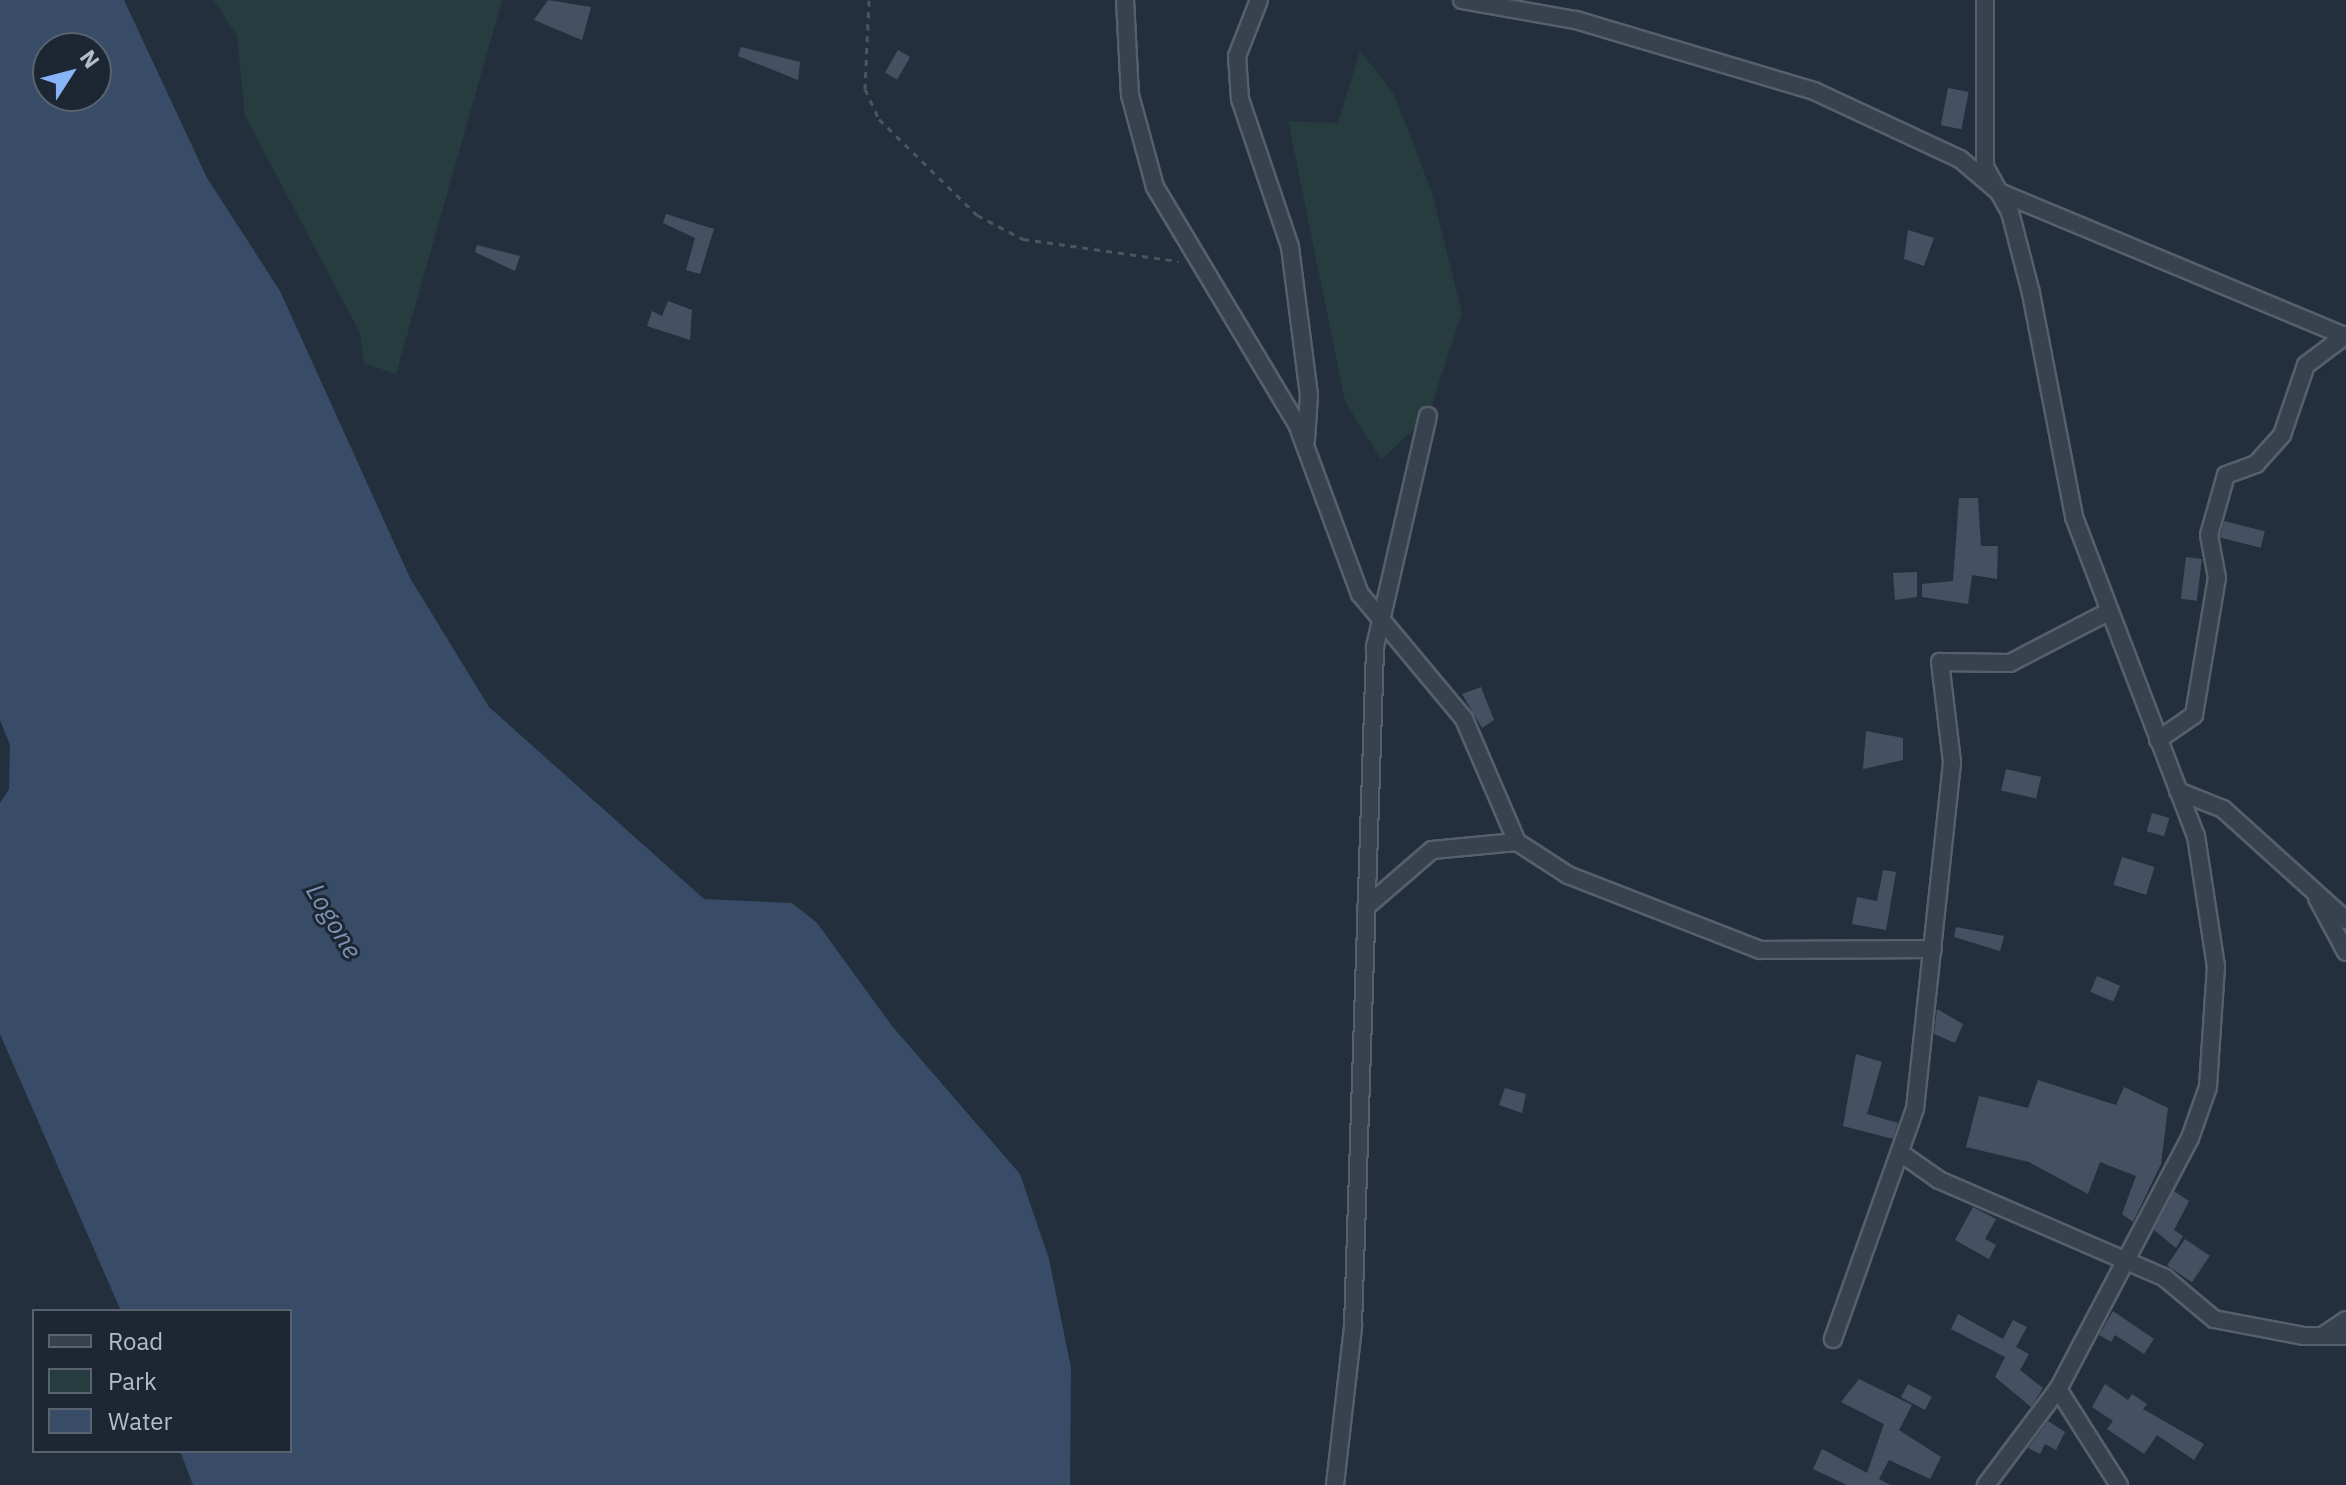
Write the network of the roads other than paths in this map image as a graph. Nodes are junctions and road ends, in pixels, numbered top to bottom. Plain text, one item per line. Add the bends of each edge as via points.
1 (1125, 0) edge
2 (1259, 0) edge
3 (1462, 0) edge
4 (1985, 0) edge
5 (1999, 192) junction
6 (2344, 335) edge
7 (1428, 416) dead end
8 (1306, 443) junction
9 (2106, 613) junction
10 (1380, 623) junction
11 (2158, 740) junction
12 (2178, 791) junction
13 (1517, 842) junction
14 (2313, 890) junction
15 (1366, 907) junction
16 (2346, 920) edge
17 (1933, 949) junction
18 (2346, 952) edge
19 (1902, 1154) junction
20 (2121, 1262) junction
21 (2346, 1320) edge
22 (2324, 1335) junction
23 (2346, 1336) edge
24 (1833, 1339) dead end
25 (2058, 1389) junction
26 (1335, 1485) edge
27 (1986, 1485) edge
28 (2119, 1485) edge

1 - 8 street via 1140,142 1200,271
2 - 8 street via 1237,56 1240,99 1290,247 1309,395
3 - 5 street via 1576,20 1814,91 1960,159
4 - 5 street via 1985,167
5 - 6 street
5 - 9 street via 2031,293 2074,517
6 - 11 street via 2306,365 2282,435 2256,464 2226,475 2209,535 2217,578 2194,715
7 - 10 street
8 - 10 street via 1353,578
9 - 11 street
9 - 17 street via 2010,663 1940,662 1952,762
10 - 13 street via 1464,719
10 - 15 street
11 - 12 street
12 - 14 street via 2223,809
12 - 20 street via 2196,836 2216,966 2210,1072 2169,1184
13 - 15 street via 1432,850
13 - 17 street via 1568,875 1760,950
14 - 16 street
14 - 18 street
15 - 26 street via 1353,1326
17 - 19 street via 1915,1109
19 - 20 street via 1939,1180
19 - 24 street
20 - 22 street via 2174,1283 2214,1319
20 - 25 street
21 - 22 street
22 - 23 street
25 - 27 street
25 - 28 street

